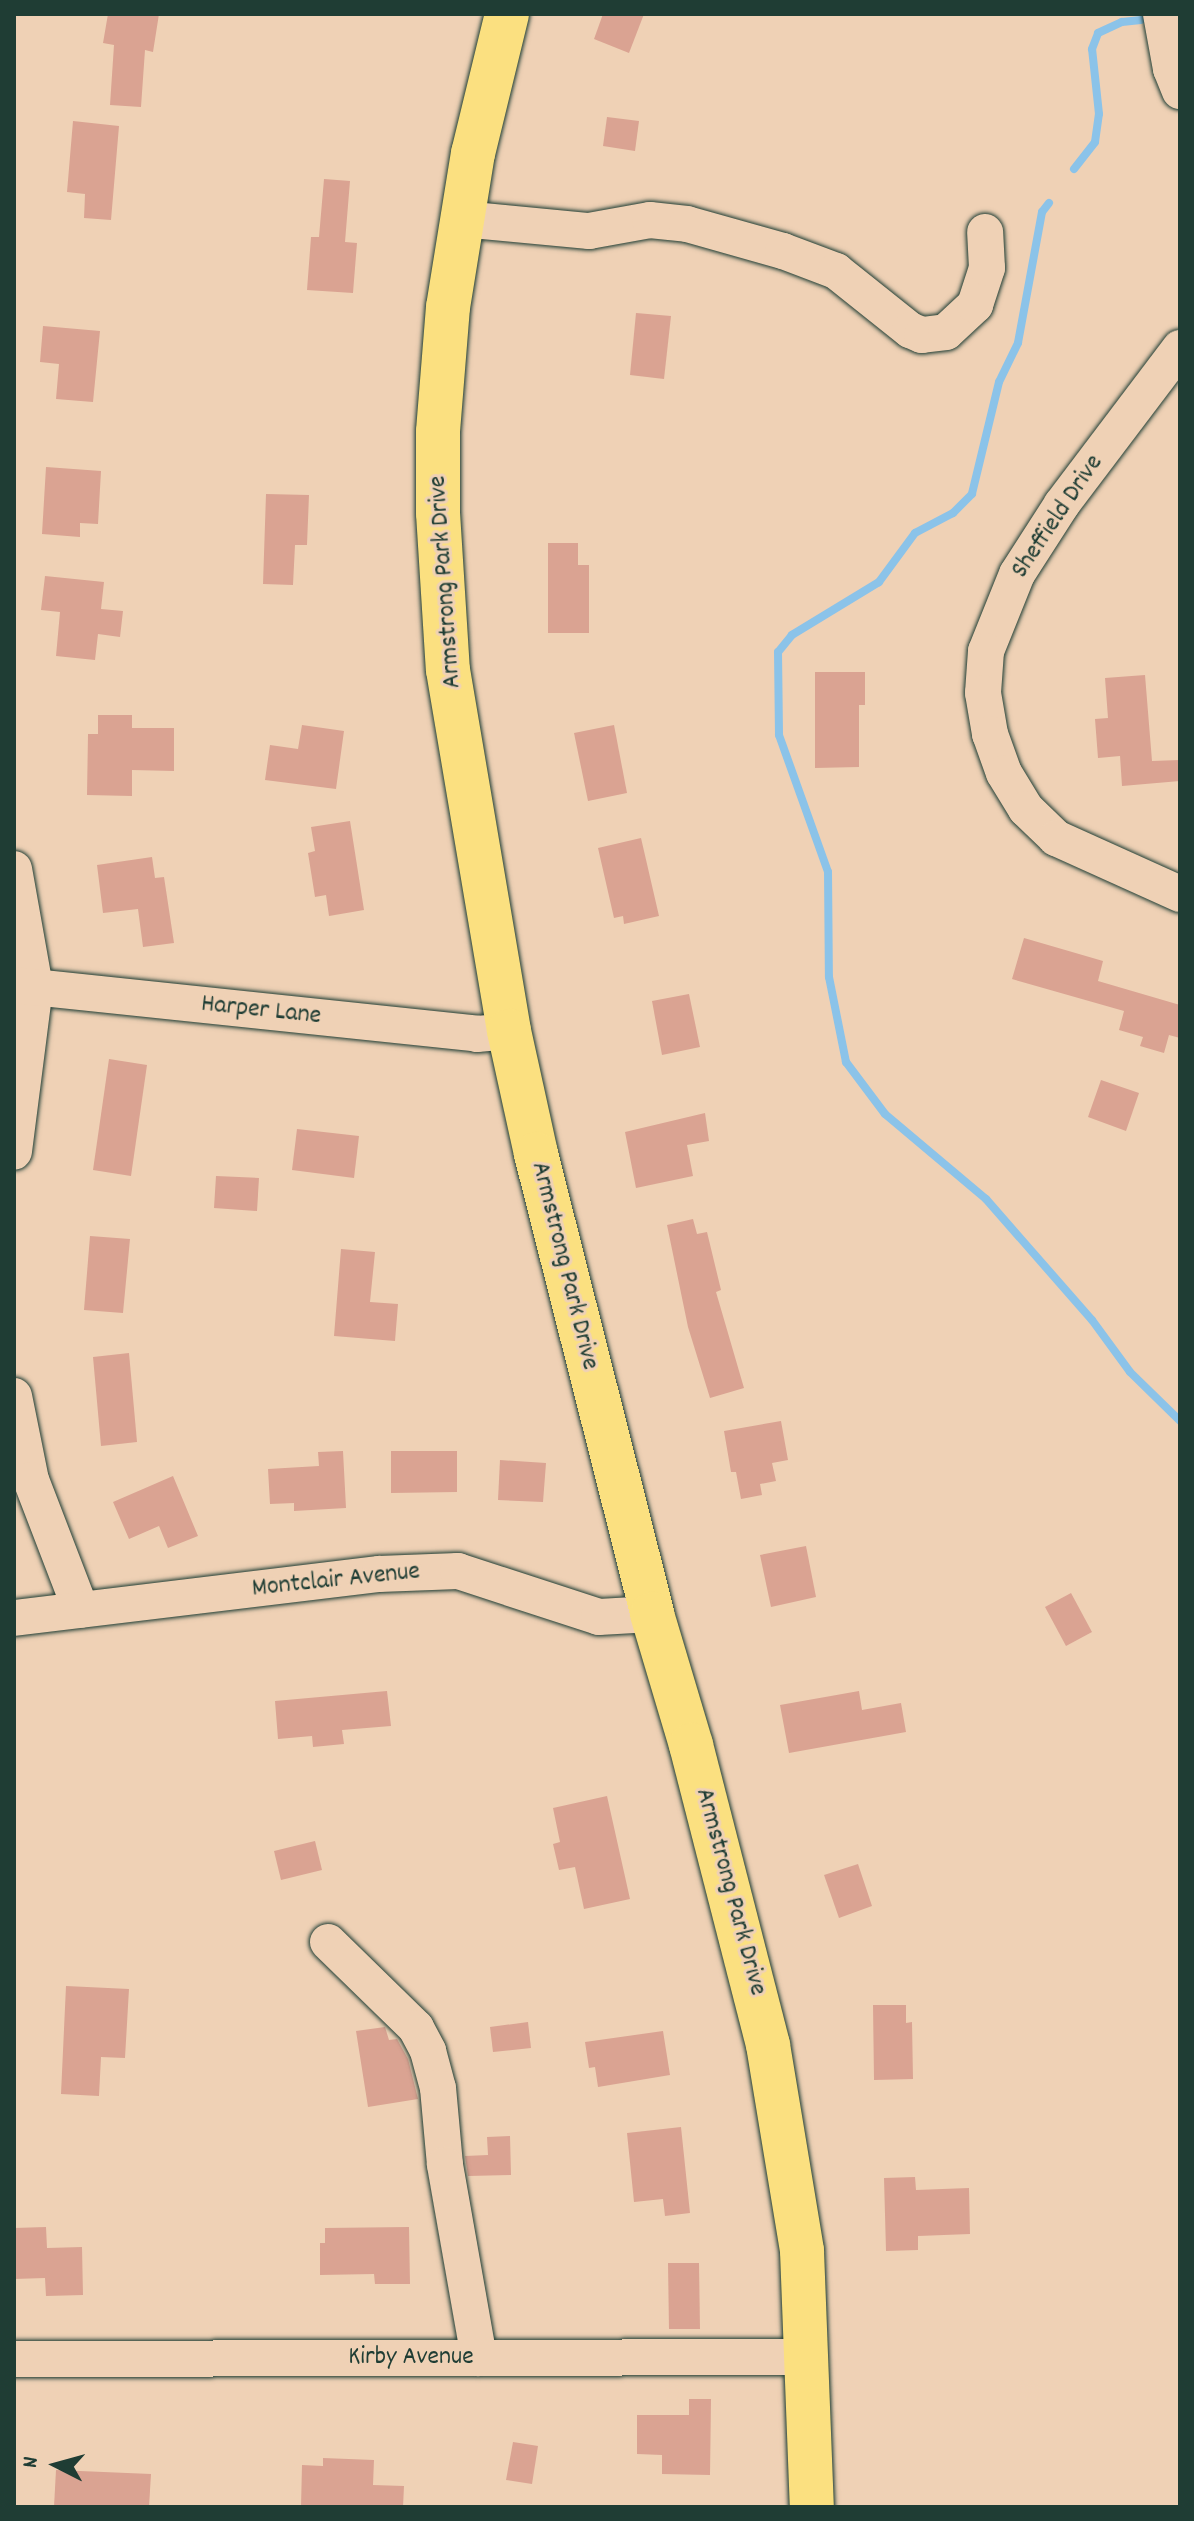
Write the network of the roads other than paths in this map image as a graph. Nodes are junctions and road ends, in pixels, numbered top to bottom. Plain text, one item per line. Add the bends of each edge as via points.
1 (507, 14) edge
2 (1161, 14) edge
3 (1180, 91) edge
4 (462, 219) junction
5 (985, 232) dead end
6 (1180, 348) edge
7 (14, 869) edge
8 (1180, 894) edge
9 (24, 986) edge
10 (509, 1031) junction
11 (14, 1152) edge
12 (14, 1396) edge
13 (81, 1610) junction
14 (652, 1614) junction
15 (14, 1618) edge
16 (328, 1942) dead end
17 (809, 2357) junction
18 (479, 2358) junction
19 (14, 2359) edge
20 (812, 2507) edge

1 - 4 main road, Armstrong Park Drive via 488,79
2 - 3 street
4 - 5 street via 589,231 650,220 687,224 836,271 922,335 946,332 975,305 987,268
4 - 10 main road, Armstrong Park Drive via 448,307 438,432 442,622
6 - 8 street, Sheffield Drive via 1062,504 1017,574 986,651 983,693 1004,773 1026,809 1056,838
7 - 9 street
9 - 10 street, Harper Lane via 477,1034
9 - 11 street
10 - 14 main road, Armstrong Park Drive
12 - 13 street via 31,1480
13 - 14 street, Montclair Avenue via 379,1574 458,1571 599,1617
13 - 15 street, Montclair Avenue
14 - 17 main road, Armstrong Park Drive via 768,2045 802,2251
16 - 18 street via 416,2028 428,2051
17 - 18 street, Kirby Avenue
17 - 20 main road, Armstrong Park Drive
18 - 19 street, Kirby Avenue

